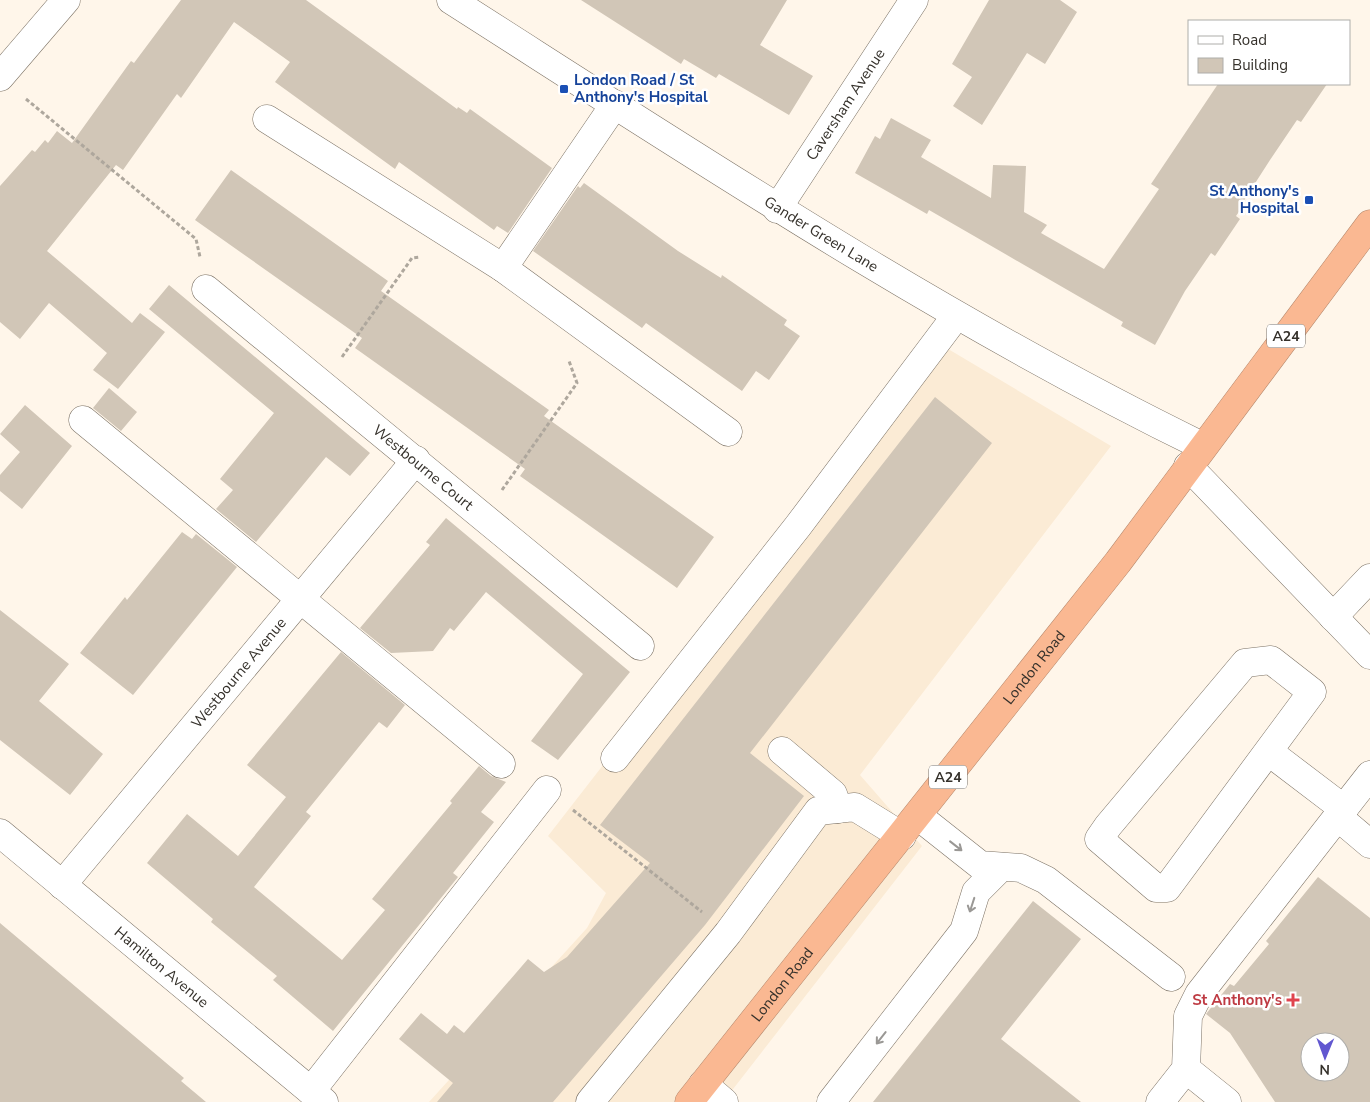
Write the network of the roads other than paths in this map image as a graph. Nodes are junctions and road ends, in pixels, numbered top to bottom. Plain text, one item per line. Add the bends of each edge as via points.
1 (66, 0) edge
2 (451, 0) edge
3 (914, 0) edge
4 (0, 77) edge
5 (615, 104) junction
6 (267, 119) dead end
7 (777, 208) junction
8 (1370, 224) edge
9 (503, 268) junction
10 (206, 289) road end
11 (956, 316) junction
12 (83, 420) dead end
13 (728, 432) dead end
14 (1195, 456) junction
15 (416, 460) junction
16 (1370, 578) edge
17 (299, 600) junction
18 (1333, 617) junction
19 (640, 646) dead end
20 (1370, 655) edge
21 (782, 751) dead end
22 (1269, 752) junction
23 (615, 758) dead end
24 (500, 764) dead end
25 (1370, 775) edge
26 (547, 790) road end
27 (838, 809) junction
28 (1341, 813) junction
29 (910, 826) junction
30 (0, 833) edge
31 (1370, 844) edge
32 (1001, 868) junction
33 (62, 885) junction
34 (1171, 977) dead end
35 (1186, 1068) junction
36 (696, 1093) edge
37 (317, 1097) edge
38 (590, 1102) edge
39 (724, 1102) edge
40 (831, 1102) edge
41 (1160, 1102) edge
42 (1228, 1102) edge

1 - 4 street
2 - 5 street, Gander Green Lane
3 - 7 street, Caversham Avenue
5 - 7 street, Gander Green Lane
5 - 9 street
6 - 9 street
7 - 11 street, Gander Green Lane
8 - 14 highway, London Road / A24
9 - 13 street
10 - 15 street, Westbourne Court
11 - 14 street, Gander Green Lane via 1102,397
11 - 23 street via 798,526
12 - 17 street
14 - 18 street
14 - 29 highway, London Road / A24 via 1118,562
15 - 17 street, Westbourne Avenue
15 - 19 street, Westbourne Court
16 - 18 street
17 - 24 street
17 - 33 street, Westbourne Avenue
18 - 20 street
21 - 27 street via 834,794
22 - 22 street via 1167,888 1156,888 1099,839 1245,663 1272,660 1312,692
22 - 28 street
25 - 28 street
26 - 37 street
27 - 29 street via 854,807
27 - 38 street via 818,811 728,932
28 - 31 street
28 - 35 street via 1199,994 1188,1016
29 -> 32 street via 980,865
29 - 36 highway, London Road / A24
30 - 33 street, Hamilton Avenue
32 - 34 street via 1021,868 1046,880
32 -> 40 street via 976,892 964,931
33 - 37 street, Hamilton Avenue
35 - 41 street
35 - 42 street
36 - 39 street

